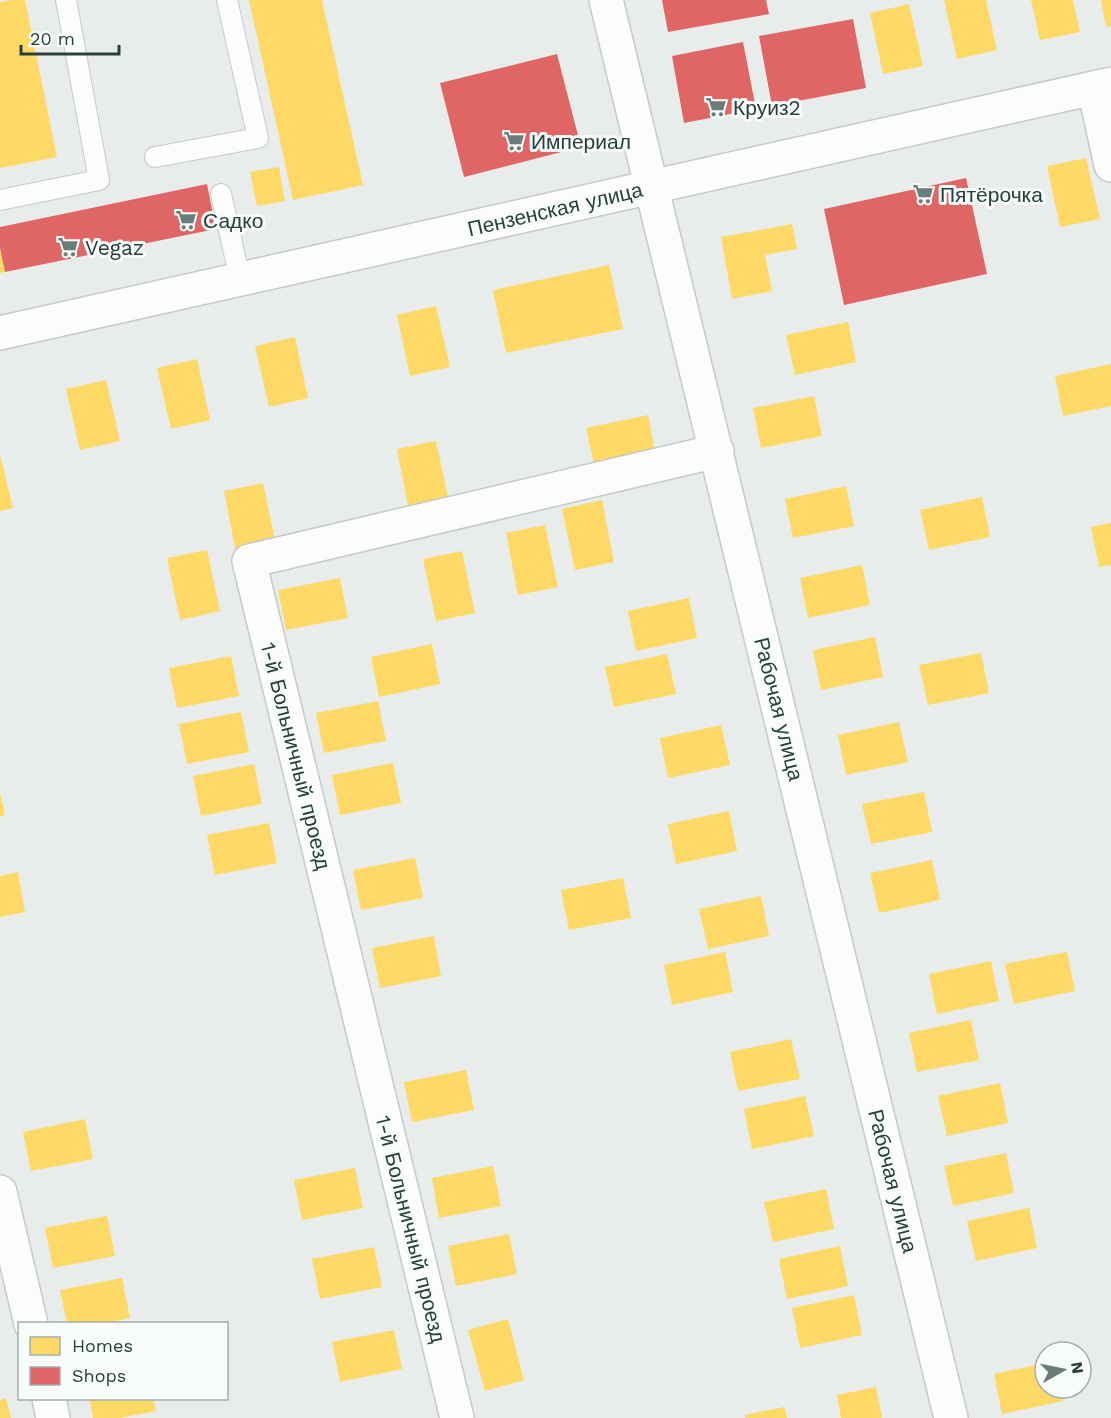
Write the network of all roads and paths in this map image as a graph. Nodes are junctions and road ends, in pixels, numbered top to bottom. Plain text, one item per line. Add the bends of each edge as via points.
1 (66, 0) edge
2 (227, 0) edge
3 (606, 0) edge
4 (1102, 86) edge
5 (156, 157) dead end
6 (1111, 165) edge
7 (650, 187) junction
8 (221, 194) dead end
9 (0, 200) edge
10 (240, 279) junction
11 (0, 333) edge
12 (717, 451) junction
13 (0, 1192) edge
14 (31, 1322) edge
15 (49, 1400) edge
16 (53, 1418) edge
17 (457, 1418) edge
18 (951, 1418) edge

1 - 9 lane via 99,180
2 - 5 lane via 258,138
3 - 7 street, Рабочая улица
4 - 6 street
4 - 7 street, Пензенская улица
7 - 10 street, Пензенская улица
7 - 12 street, Рабочая улица
8 - 10 lane
10 - 11 street, Пензенская улица
12 - 17 street, 1-й Больничный проезд via 249,561
12 - 18 street, Рабочая улица
13 - 14 street
15 - 16 street

